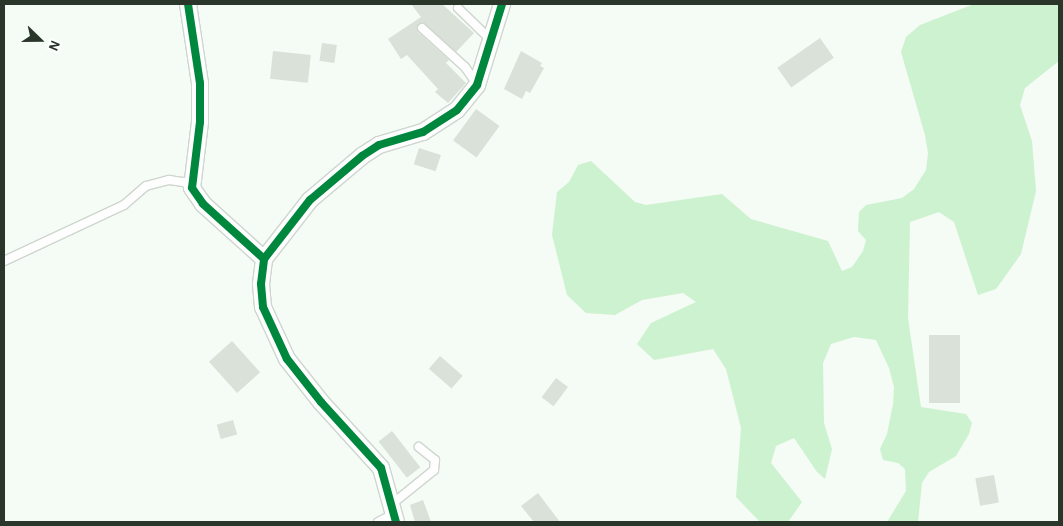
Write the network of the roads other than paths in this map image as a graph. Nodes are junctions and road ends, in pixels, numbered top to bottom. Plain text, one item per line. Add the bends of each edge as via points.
1 (188, 4) edge
2 (502, 4) edge
3 (458, 8) dead end
4 (422, 28) dead end
5 (492, 42) junction
6 (477, 84) junction
7 (192, 188) junction
8 (264, 259) junction
9 (4, 261) edge
10 (419, 447) dead end
11 (394, 513) edge
12 (378, 522) edge

1 - 7 street via 200,83 200,122
2 - 5 street
3 - 5 lane
4 - 6 lane via 475,77
5 - 6 street
6 - 8 street via 457,110 441,123 379,145 362,156 310,200
7 - 8 street via 203,204
7 - 9 lane via 184,182 169,180 146,186 124,205
8 - 11 street via 264,307 287,359 381,468
10 - 11 lane via 435,460 434,470
11 - 12 lane

